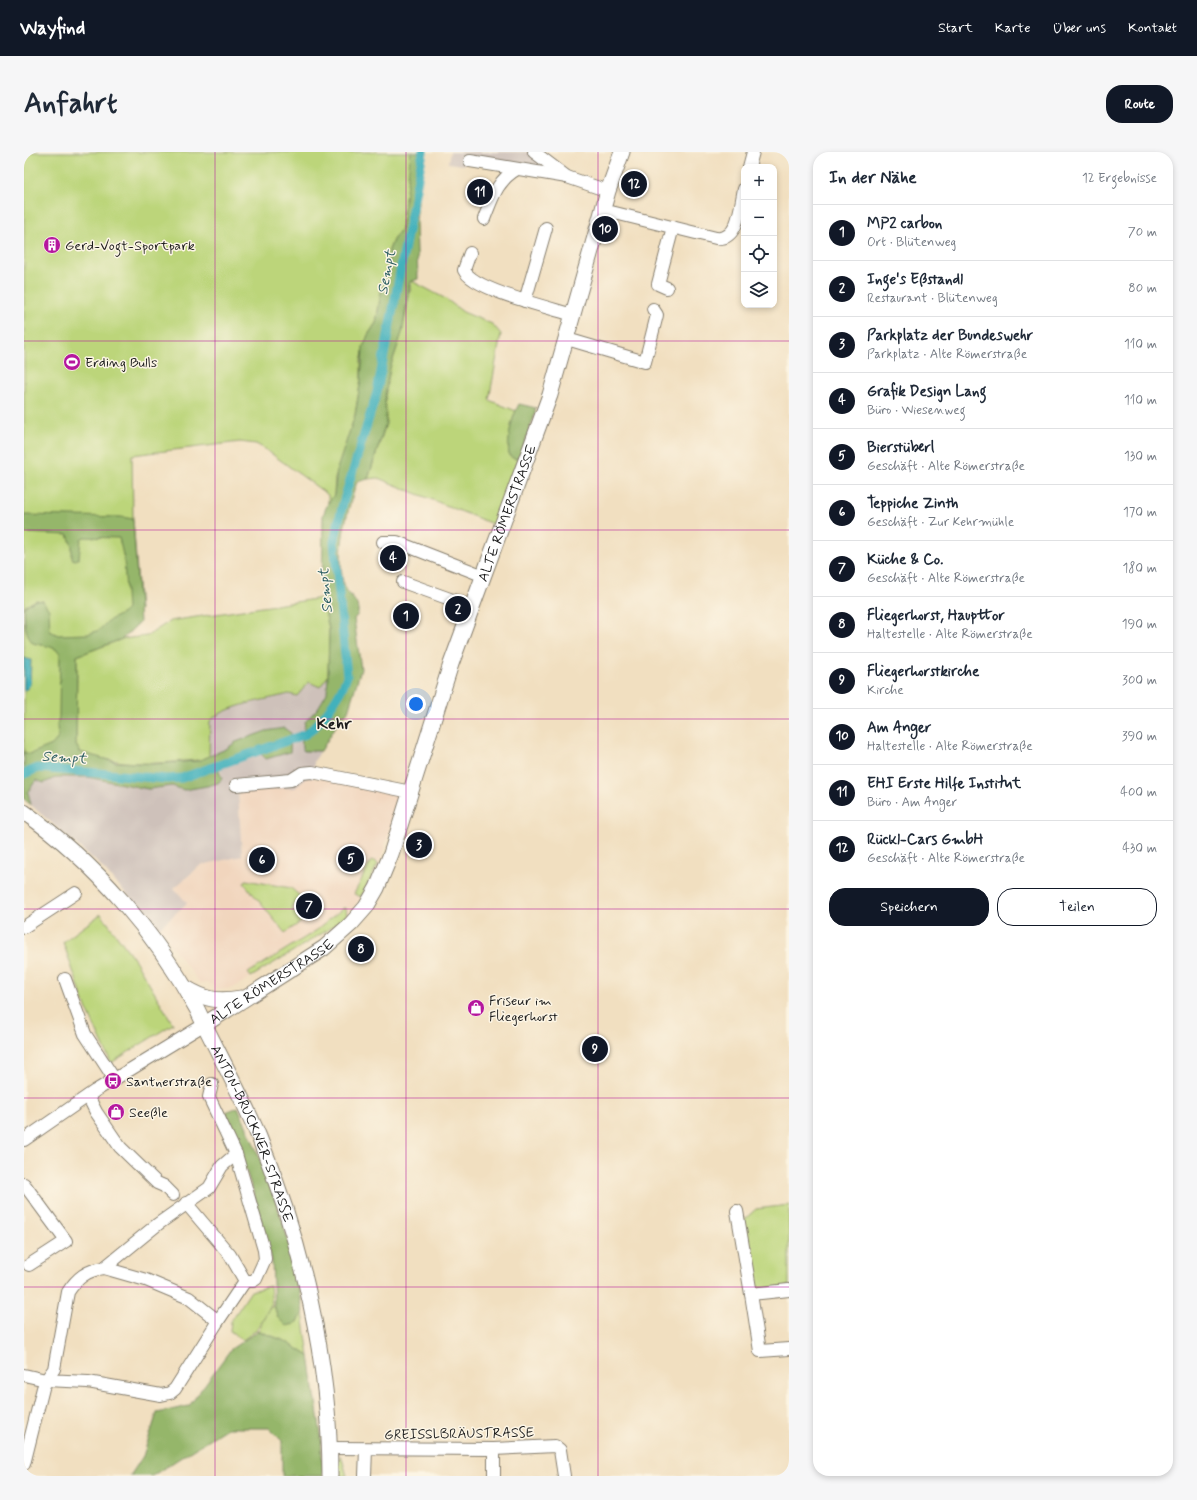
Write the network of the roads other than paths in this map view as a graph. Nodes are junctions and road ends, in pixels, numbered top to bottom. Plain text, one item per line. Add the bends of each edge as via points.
1 (534, 152) edge
2 (622, 152) edge
3 (753, 152) edge
4 (470, 161) dead end
5 (750, 164) edge
6 (517, 169) junction
7 (567, 177) junction
8 (608, 191) junction
9 (741, 200) edge
10 (603, 210) junction
11 (484, 219) dead end
12 (546, 228) dead end
13 (673, 228) junction
14 (470, 253) dead end
15 (667, 288) dead end
16 (525, 301) junction
17 (653, 309) dead end
18 (573, 315) junction
19 (566, 339) junction
20 (383, 542) dead end
21 (484, 576) junction
22 (403, 582) dead end
23 (472, 607) junction
24 (236, 785) dead end
25 (412, 792) junction
26 (24, 812) edge
27 (76, 893) dead end
28 (24, 927) edge
29 (65, 979) dead end
30 (186, 988) junction
31 (246, 997) junction
32 (205, 1024) junction
33 (115, 1080) junction
34 (212, 1084) dead end
35 (88, 1096) junction
36 (24, 1140) edge
37 (236, 1154) junction
38 (24, 1184) edge
39 (173, 1195) dead end
40 (184, 1204) junction
41 (737, 1211) dead end
42 (30, 1265) dead end
43 (104, 1268) junction
44 (245, 1281) junction
45 (789, 1290) edge
46 (750, 1294) junction
47 (218, 1321) junction
48 (789, 1349) edge
49 (24, 1375) edge
50 (46, 1380) junction
51 (330, 1448) junction
52 (366, 1448) junction
53 (494, 1449) junction
54 (24, 1464) edge
55 (330, 1476) edge
56 (365, 1476) edge
57 (494, 1476) edge
58 (564, 1476) edge

1 - 7 street
2 - 8 main road, ALTE RÖMERSTRASSE
3 - 5 street
4 - 6 street
6 - 7 street
6 - 11 street via 498,184
7 - 8 street
8 - 10 main road, ALTE RÖMERSTRASSE
9 - 13 street via 735,227 728,237 716,238
10 - 13 street
10 - 18 main road, ALTE RÖMERSTRASSE
12 - 16 street
13 - 15 street via 658,284
14 - 16 street via 464,270 466,276 494,291
16 - 18 street
17 - 19 street via 657,315 644,368
18 - 19 main road, ALTE RÖMERSTRASSE
19 - 21 main road, ALTE RÖMERSTRASSE via 550,395
20 - 21 street via 397,542
21 - 23 main road, ALTE RÖMERSTRASSE
22 - 23 street
23 - 25 main road, ALTE RÖMERSTRASSE via 432,720
24 - 25 street via 291,780 302,773 312,772
25 - 31 main road, ALTE RÖMERSTRASSE via 386,870 362,911 324,948
26 - 30 main road, ANTON-BRUCKNER-STRASSE via 77,855 120,899 147,930
27 - 28 street
29 - 33 street via 85,1034
30 - 31 main road via 199,996 222,1001
30 - 32 main road, ANTON-BRUCKNER-STRASSE
31 - 32 main road, ALTE RÖMERSTRASSE
32 - 33 street
32 - 51 main road, ANTON-BRUCKNER-STRASSE via 259,1136 293,1235 311,1309
33 - 35 street
34 - 37 street via 210,1097
35 - 36 street
35 - 39 street via 120,1148
37 - 40 street via 222,1166 210,1188
37 - 44 street via 265,1259 256,1279
38 - 42 street via 66,1241
40 - 43 street
40 - 44 street via 230,1255
41 - 46 street
43 - 47 street via 146,1280 190,1298
43 - 50 street via 85,1273 73,1283 68,1292 54,1369
44 - 47 street
45 - 46 street
46 - 48 street via 760,1351
47 - 50 street via 170,1393 161,1395 88,1382
49 - 50 street
50 - 54 street
51 - 52 street, GREISSLBRÄUSTRASSE
51 - 55 main road, ANTON-BRUCKNER-STRASSE
52 - 53 street, GREISSLBRÄUSTRASSE
52 - 56 street
53 - 57 street
53 - 58 street, GREISSLBRÄUSTRASSE via 557,1446

